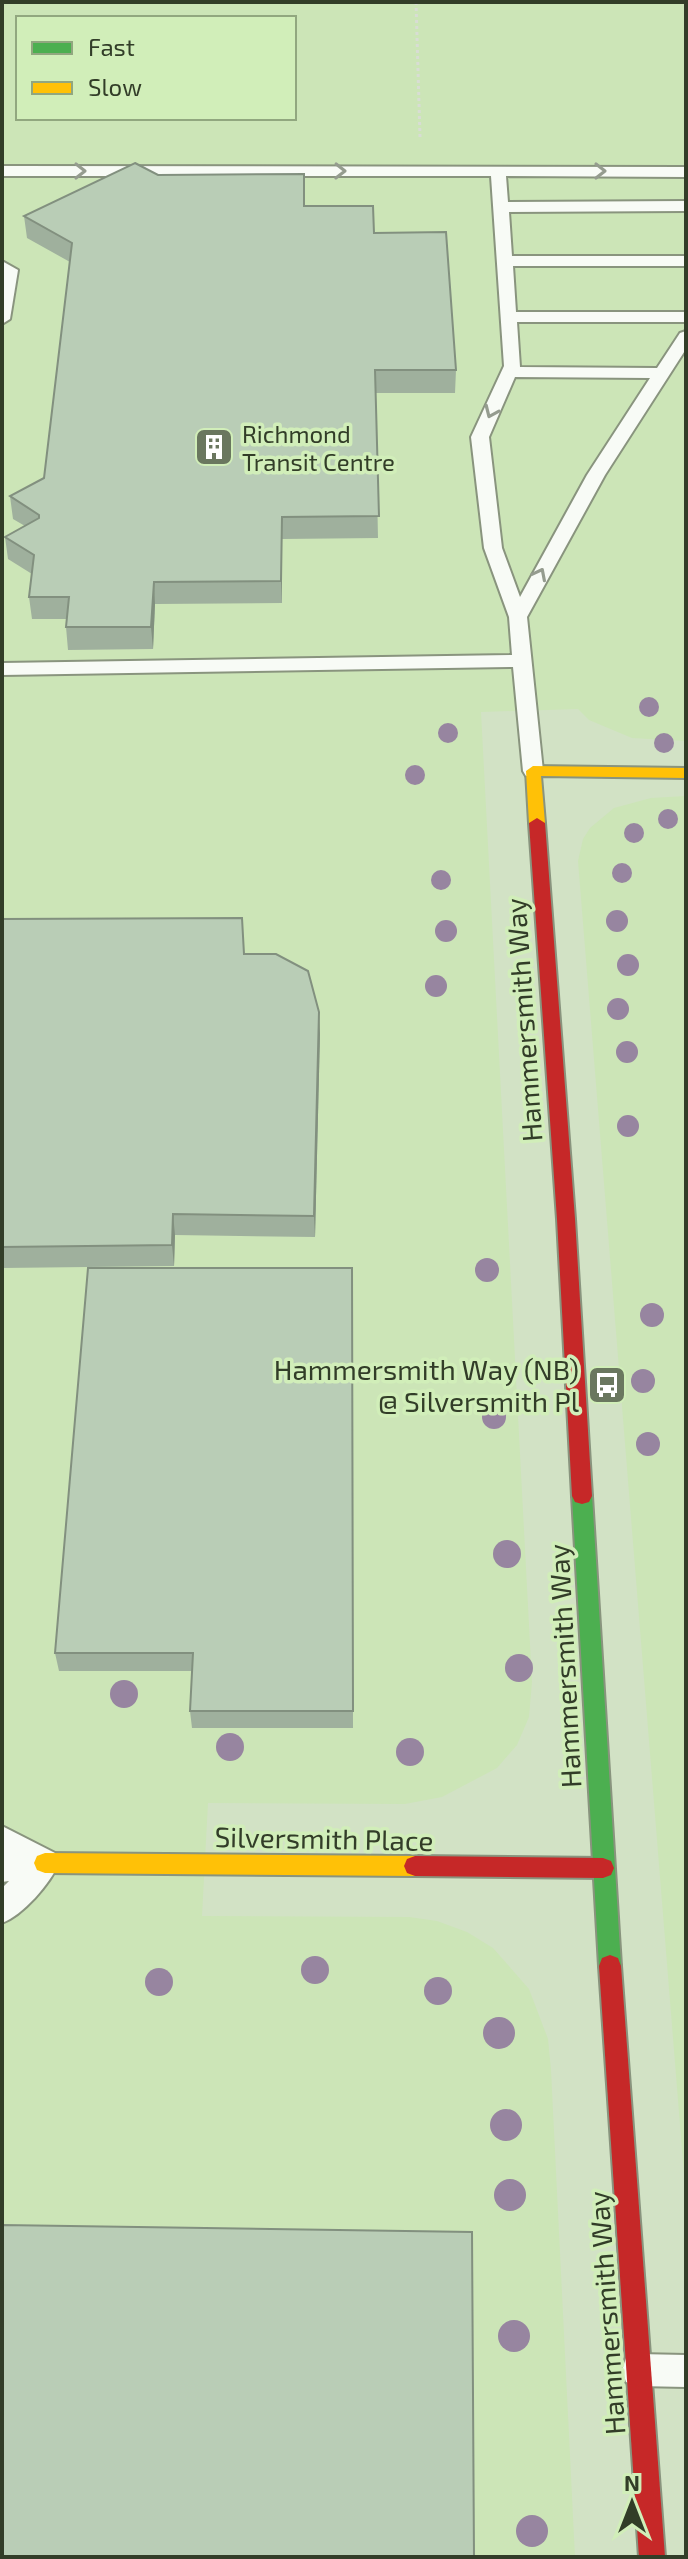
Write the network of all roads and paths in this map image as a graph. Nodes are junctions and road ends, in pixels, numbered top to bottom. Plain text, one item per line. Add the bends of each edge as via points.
1 (416, 2) edge
2 (2, 171) edge
3 (403, 171) junction
4 (498, 171) junction
5 (686, 172) edge
6 (686, 206) edge
7 (501, 207) junction
8 (505, 261) junction
9 (686, 261) edge
10 (2, 266) edge
11 (509, 317) junction
12 (686, 317) edge
13 (2, 319) edge
14 (686, 336) edge
15 (509, 372) junction
16 (663, 373) junction
17 (518, 617) junction
18 (522, 661) junction
19 (2, 669) edge
20 (533, 771) junction
21 (686, 773) edge
22 (2, 1839) edge
23 (45, 1863) junction
24 (2, 1868) edge
25 (603, 1868) junction
26 (2, 1909) edge
27 (638, 2370) junction
28 (686, 2371) edge
29 (652, 2557) edge

1 - 3 path via 420,144
2 -> 3 lane
3 - 4 lane
4 -> 5 lane
4 - 7 lane
6 - 7 lane
7 - 8 lane
8 - 9 lane
8 - 11 lane
10 - 13 lane via 10,270
11 - 12 lane
11 - 15 lane
14 - 16 lane
15 - 16 lane
15 -> 17 lane via 480,437 493,548
17 -> 16 lane via 596,475
17 - 18 lane
18 - 19 lane
18 - 20 lane
20 - 21 street
20 - 25 street, Hammersmith Way via 566,1219
22 - 23 lane
23 - 24 lane
23 - 25 street, Silversmith Place
23 - 26 lane
25 - 27 street, Hammersmith Way
27 - 28 lane
27 - 29 street, Hammersmith Way

